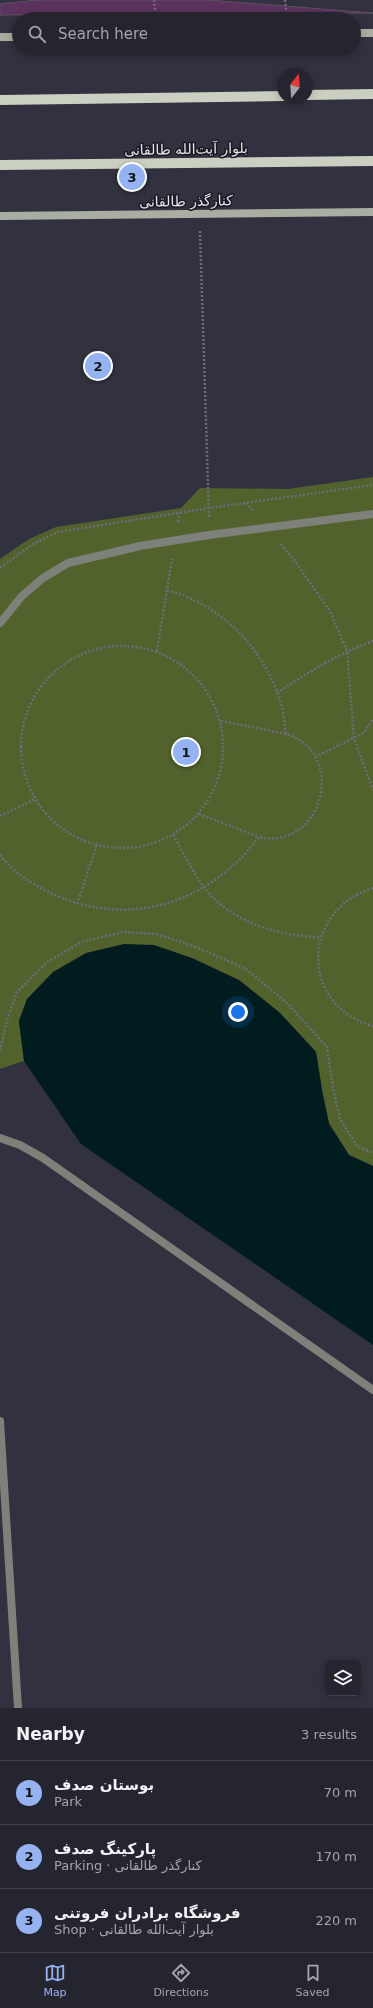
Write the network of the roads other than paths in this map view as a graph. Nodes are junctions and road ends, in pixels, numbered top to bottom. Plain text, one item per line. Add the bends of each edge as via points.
1 (361, 33) edge
2 (373, 33) edge
3 (0, 37) edge
4 (12, 37) edge
5 (373, 94) edge
6 (313, 95) edge
7 (277, 96) edge
8 (0, 100) edge
9 (373, 161) edge
10 (0, 165) edge
11 (373, 212) edge
12 (0, 216) edge
13 (373, 514) edge
14 (0, 623) edge
15 (0, 1138) edge
16 (373, 1390) edge
17 (0, 1421) edge
18 (18, 1708) edge

1 - 2 street
3 - 4 street
5 - 6 main road
7 - 8 main road
9 - 10 main road, بلوار آیت‌الله طالقانی
11 - 12 street, کنارگذر طالقانی
13 - 14 lane via 175,540 68,563 43,578 22,596
15 - 16 lane via 20,1145 43,1158
17 - 18 lane

